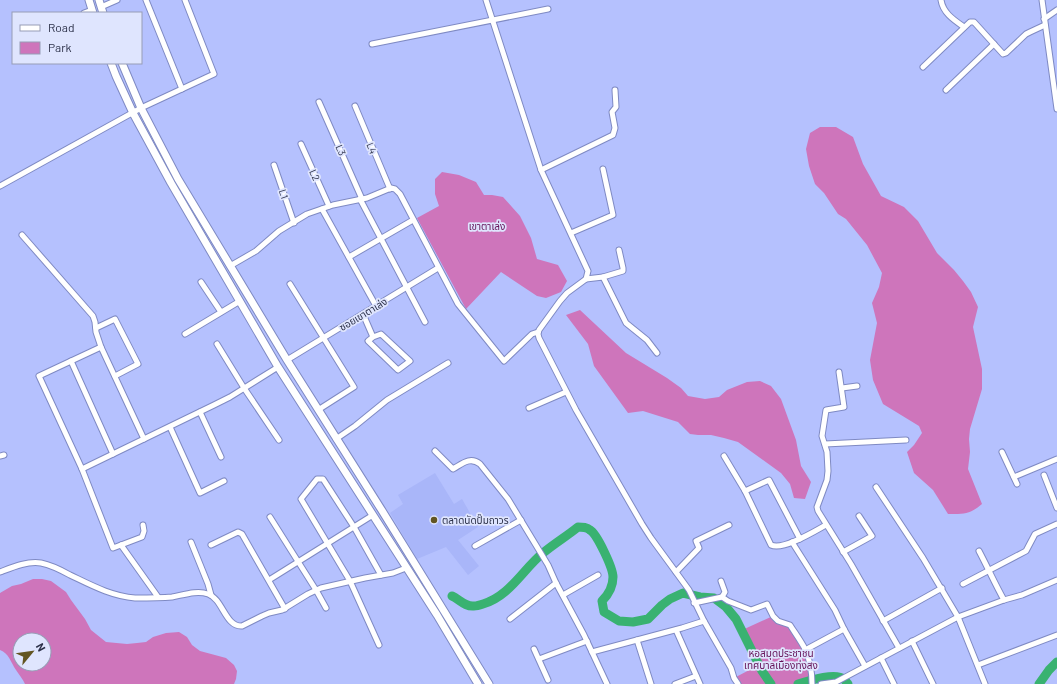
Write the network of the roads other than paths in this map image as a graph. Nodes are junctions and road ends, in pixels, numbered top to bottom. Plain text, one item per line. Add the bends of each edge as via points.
1 (89, 0) edge
2 (117, 0) edge
3 (146, 0) edge
4 (185, 0) edge
5 (486, 0) edge
6 (941, 0) edge
7 (1042, 0) edge
8 (101, 7) edge
9 (548, 9) dead end
10 (1057, 10) edge
11 (92, 11) edge
12 (1044, 19) junction
13 (492, 20) junction
14 (1045, 25) junction
15 (964, 27) junction
16 (372, 44) dead end
17 (994, 44) junction
18 (110, 64) edge
19 (122, 64) edge
20 (923, 66) dead end
21 (182, 89) junction
22 (615, 90) dead end
23 (946, 90) dead end
24 (319, 102) dead end
25 (355, 106) dead end
26 (141, 108) junction
27 (1057, 109) edge
28 (133, 113) junction
29 (301, 144) dead end
30 (274, 165) dead end
31 (603, 169) dead end
32 (541, 170) junction
33 (0, 186) edge
34 (390, 189) junction
35 (361, 199) junction
36 (329, 206) junction
37 (322, 209) junction
38 (413, 220) junction
39 (294, 223) junction
40 (571, 233) junction
41 (22, 235) dead end
42 (381, 238) junction
43 (619, 250) dead end
44 (348, 257) junction
45 (230, 266) junction
46 (438, 268) junction
47 (603, 277) junction
48 (586, 279) junction
49 (201, 282) dead end
50 (290, 284) dead end
51 (407, 287) junction
52 (240, 301) junction
53 (376, 306) junction
54 (221, 312) junction
55 (363, 314) junction
56 (425, 322) dead end
57 (96, 328) junction
58 (538, 332) junction
59 (185, 334) dead end
60 (373, 337) junction
61 (323, 338) junction
62 (217, 344) dead end
63 (101, 347) junction
64 (657, 353) dead end
65 (287, 360) junction
66 (71, 361) junction
67 (448, 362) dead end
68 (278, 367) junction
69 (839, 372) dead end
70 (115, 376) junction
71 (857, 386) dead end
72 (244, 388) junction
73 (842, 388) junction
74 (566, 392) junction
75 (529, 408) dead end
76 (318, 410) junction
77 (200, 412) junction
78 (170, 427) junction
79 (336, 438) junction
80 (144, 439) junction
81 (279, 440) dead end
82 (906, 440) dead end
83 (825, 444) junction
84 (435, 451) dead end
85 (1002, 452) dead end
86 (113, 454) junction
87 (724, 456) dead end
88 (220, 457) dead end
89 (1057, 459) edge
90 (82, 469) junction
91 (1044, 475) dead end
92 (1014, 477) junction
93 (224, 481) dead end
94 (1017, 484) dead end
95 (876, 487) dead end
96 (745, 491) junction
97 (1056, 501) edge
98 (1057, 508) edge
99 (373, 515) junction
100 (859, 516) dead end
101 (270, 517) dead end
102 (521, 520) junction
103 (1057, 524) edge
104 (143, 525) dead end
105 (729, 525) dead end
106 (826, 525) junction
107 (354, 527) junction
108 (800, 539) junction
109 (191, 542) dead end
110 (792, 542) junction
111 (211, 544) dead end
112 (327, 544) junction
113 (121, 545) junction
114 (475, 546) dead end
115 (979, 551) dead end
116 (844, 552) junction
117 (299, 562) junction
118 (406, 568) junction
119 (989, 570) junction
120 (0, 572) edge
121 (676, 572) junction
122 (381, 575) junction
123 (598, 575) dead end
124 (269, 580) junction
125 (1057, 580) edge
126 (350, 581) junction
127 (721, 581) dead end
128 (556, 583) junction
129 (962, 584) dead end
130 (942, 588) junction
131 (316, 590) junction
132 (211, 595) junction
133 (562, 595) junction
134 (158, 597) junction
135 (721, 597) junction
136 (1004, 600) junction
137 (694, 601) junction
138 (326, 608) dead end
139 (285, 609) junction
140 (958, 617) junction
141 (510, 619) dead end
142 (704, 621) junction
143 (883, 621) junction
144 (844, 629) junction
145 (676, 630) junction
146 (1057, 635) edge
147 (637, 640) junction
148 (587, 641) junction
149 (912, 642) junction
150 (379, 645) dead end
151 (899, 648) junction
152 (534, 649) dead end
153 (805, 650) junction
154 (592, 652) junction
155 (880, 658) junction
156 (539, 659) junction
157 (978, 665) junction
158 (865, 666) junction
159 (696, 676) junction
160 (548, 680) dead end
161 (812, 682) edge
162 (478, 684) edge
163 (489, 684) edge
164 (607, 684) edge
165 (651, 684) edge
166 (675, 684) edge
167 (700, 684) edge
168 (738, 684) edge
169 (821, 684) edge
170 (894, 684) edge
171 (933, 684) edge
172 (986, 684) edge

1 - 11 main road
2 - 8 street
3 - 21 street
4 - 21 street via 214,74
5 - 13 street
6 - 15 street via 945,10
7 - 12 street
9 - 13 street
10 - 12 street
12 - 14 street
13 - 16 street
13 - 32 street
14 - 17 street via 1026,34 1004,54
14 - 27 street
15 - 17 street via 974,22
15 - 20 street
17 - 23 street
18 - 28 main road
19 - 26 main road
21 - 26 street
22 - 32 street via 616,107 612,112 616,128 613,135
24 - 35 street, L3
25 - 34 street, L4
26 - 28 street
26 - 45 main road via 178,179
28 - 33 street
28 - 52 main road
29 - 36 street, L2
30 - 39 street, L1
31 - 40 street via 613,215
32 - 40 street
34 - 35 street
34 - 38 street via 395,189 400,194
35 - 36 street
35 - 42 street, L3
36 - 37 street
37 - 39 street
37 - 44 street
38 - 42 street
38 - 46 street
39 - 45 street via 279,231 256,251
40 - 48 street via 588,271
41 - 57 street via 93,316
42 - 44 street
42 - 51 street, L3
43 - 47 street via 623,271
44 - 53 street
45 - 65 main road
46 - 51 street, ซอยเขาตาเล่ง
46 - 58 street via 463,311 504,362 532,334
47 - 48 street
47 - 64 street via 626,323 647,340
48 - 58 street via 567,293
49 - 54 street
50 - 61 street
51 - 53 street, ซอยเขาตาเล่ง
51 - 56 street, L3
52 - 54 street
52 - 68 main road
53 - 55 street, ซอยเขาตาเล่ง
54 - 59 street
55 - 60 street
55 - 61 street, ซอยเขาตาเล่ง
57 - 63 street
57 - 70 street via 115,319 138,364
58 - 74 street
60 - 60 street via 368,341 398,370 410,361 381,334
61 - 65 street, ซอยเขาตาเล่ง
61 - 76 street via 354,387
62 - 72 street
63 - 66 street
63 - 70 street
65 - 76 main road
66 - 86 street
66 - 90 street via 39,376
67 - 79 street via 387,400
68 - 72 street
68 - 99 main road
69 - 73 street
70 - 80 street
71 - 73 street
72 - 77 street
72 - 81 street
73 - 83 street via 844,407 826,410 822,436
74 - 75 street
74 - 121 street via 642,524
76 - 79 main road
77 - 78 street
77 - 88 street
78 - 80 street
78 - 93 street via 200,493
79 - 163 main road
80 - 86 street
82 - 83 street
83 - 106 street via 827,480 817,508
84 - 102 street via 453,469 470,460 480,464
85 - 92 street
86 - 90 street
87 - 96 street
89 - 92 street
90 - 113 street via 113,548
91 - 97 street
92 - 94 street
95 - 130 street
96 - 108 street via 769,480
96 - 110 street via 771,545
97 - 98 street
99 - 107 street
99 - 118 main road
100 - 116 street via 872,536
101 - 117 street
102 - 114 street
102 - 128 street
103 - 119 street via 1035,534 1026,551
104 - 113 street via 142,537
105 - 121 street via 696,541 699,548
106 - 108 street
106 - 116 street
107 - 112 street
107 - 112 street via 323,479 317,479 301,499
107 - 122 street
108 - 110 street
109 - 132 street
110 - 144 street via 835,610
111 - 124 street via 240,532
112 - 117 street
112 - 126 street
113 - 134 street
115 - 119 street
116 - 143 street
117 - 124 street
117 - 131 street
118 - 122 street
118 - 162 main road
119 - 129 street
119 - 136 street
120 - 134 street via 25,564 42,563 111,594 136,598
121 - 137 street
122 - 126 street
123 - 133 street
124 - 139 street
125 - 136 street
126 - 131 street
126 - 150 street
127 - 135 street via 725,592
128 - 133 street
128 - 141 street
130 - 140 street
130 - 143 street
131 - 138 street
131 - 139 street
132 - 134 street via 198,593
132 - 139 street via 233,624 238,626
133 - 148 street
135 - 137 street
135 - 153 street via 751,610 767,604 778,621 790,625
136 - 140 street
137 - 142 street
140 - 149 street
140 - 157 street
142 - 145 street
142 - 168 street
143 - 151 street
144 - 153 street
144 - 158 street
145 - 147 street
145 - 159 street
146 - 157 street
147 - 154 street
147 - 165 street
148 - 154 street
148 - 156 street
149 - 151 street
149 - 171 street
151 - 155 street
152 - 156 street
153 - 161 street
154 - 164 street
155 - 158 street
155 - 170 street
156 - 160 street
157 - 172 street
158 - 169 street via 836,682
159 - 166 street
159 - 167 street

